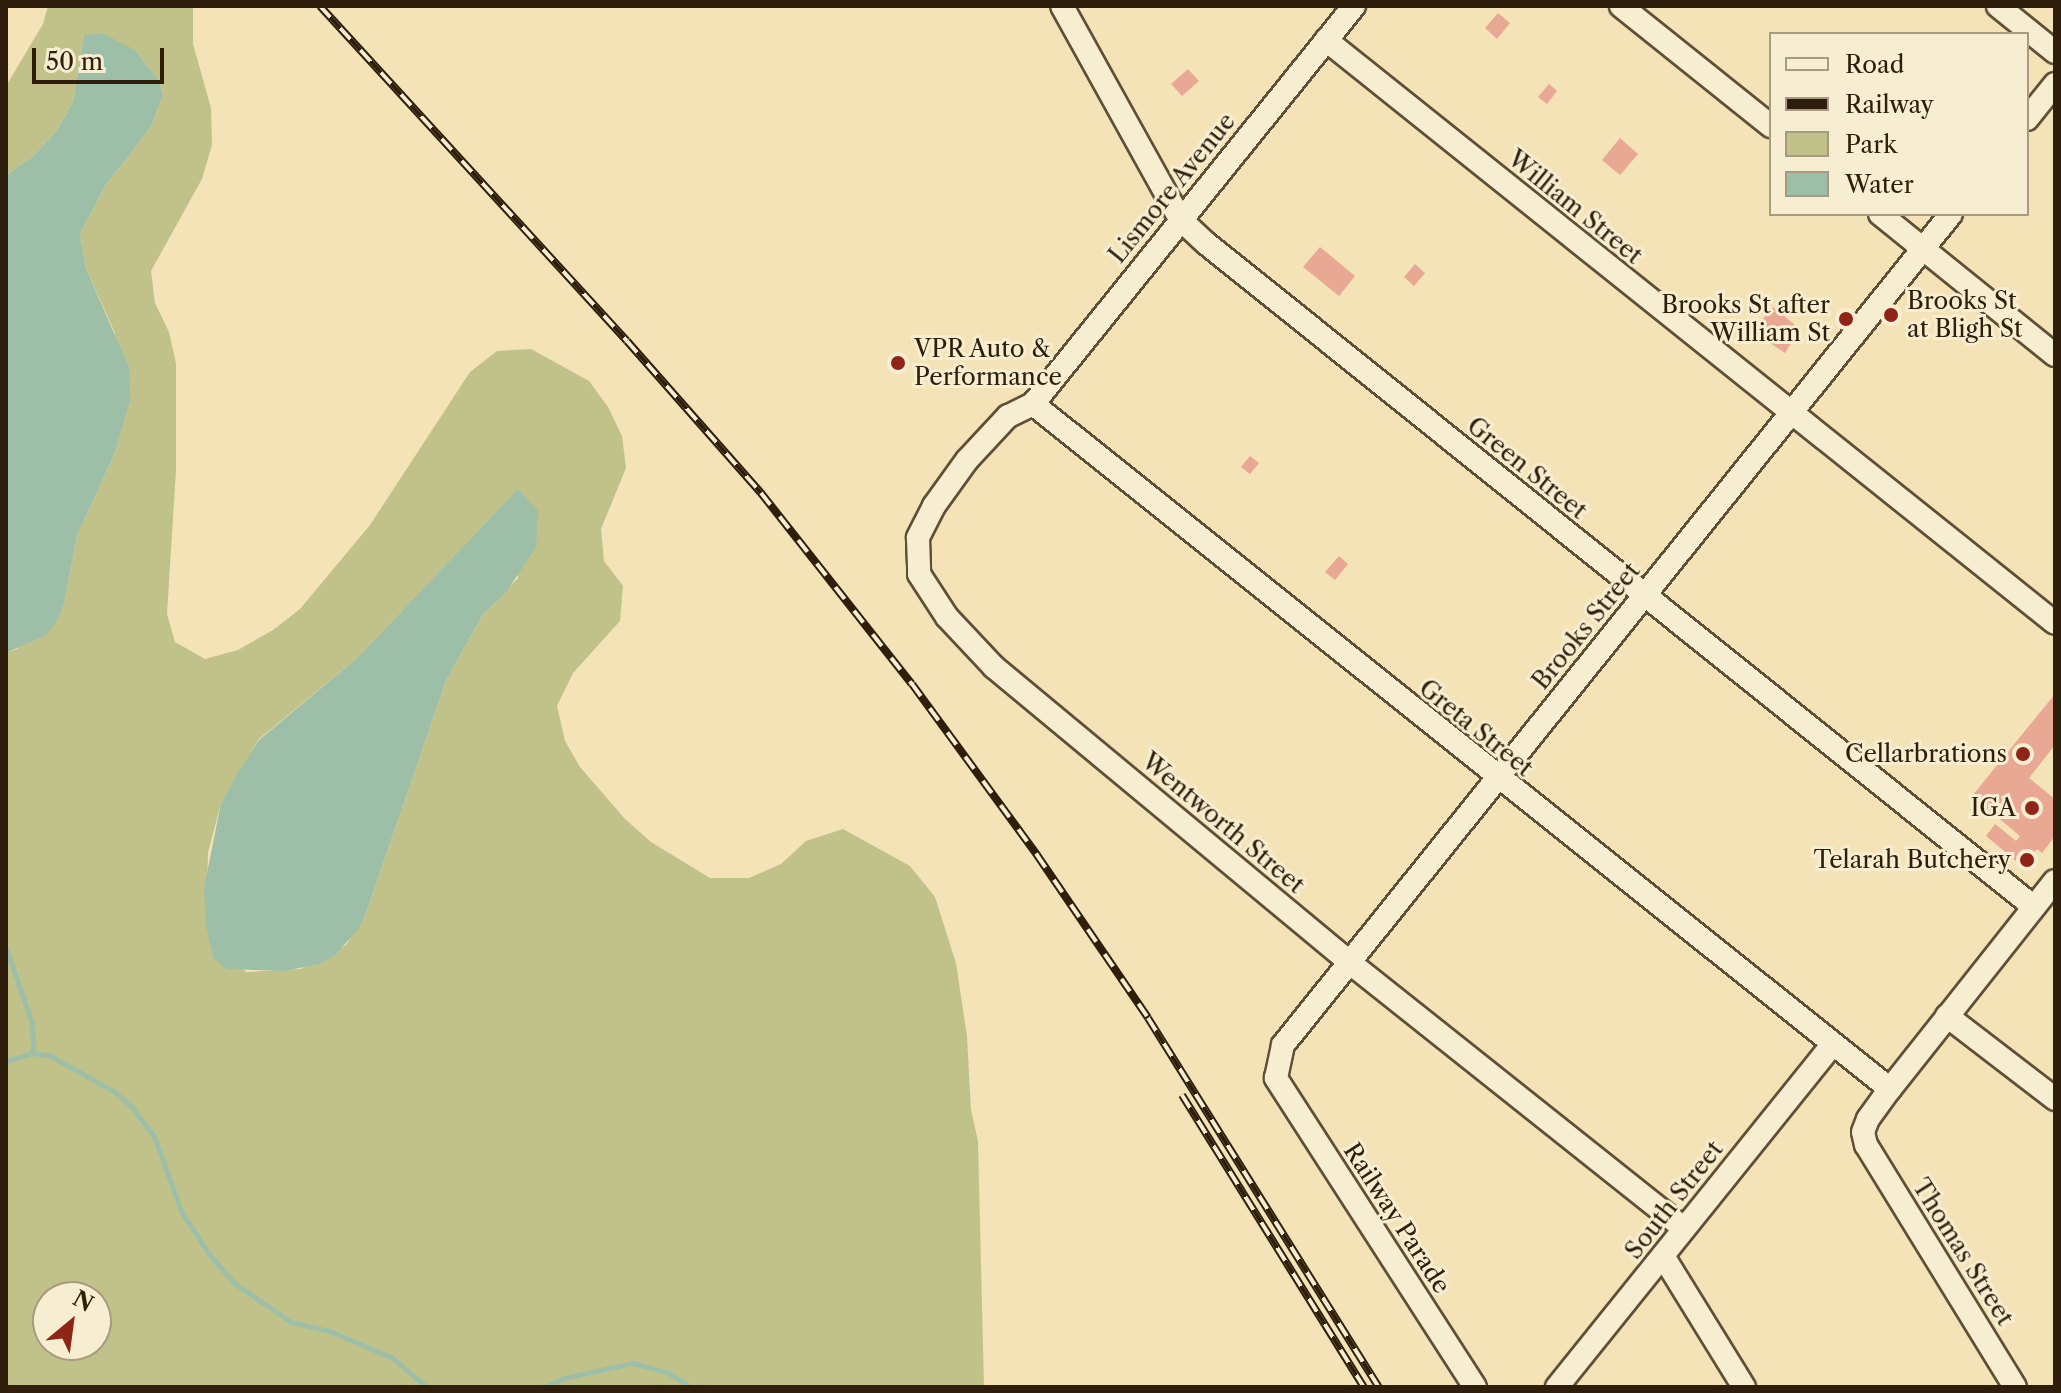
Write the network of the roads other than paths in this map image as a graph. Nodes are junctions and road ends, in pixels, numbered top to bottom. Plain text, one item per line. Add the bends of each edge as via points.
1 (1062, 6) edge
2 (1354, 6) edge
3 (1621, 6) edge
4 (1998, 6) edge
5 (1326, 40) junction
6 (2055, 52) edge
7 (2055, 84) edge
8 (2029, 116) edge
9 (1769, 124) edge
10 (1882, 216) edge
11 (1949, 216) edge
12 (1180, 219) junction
13 (1923, 249) junction
14 (2055, 355) edge
15 (1033, 404) junction
16 (1790, 412) junction
17 (1643, 595) junction
18 (2055, 623) edge
19 (1497, 778) junction
20 (2055, 881) edge
21 (2034, 907) junction
22 (1349, 962) junction
23 (1947, 1016) junction
24 (1832, 1045) junction
25 (1276, 1078) joint
26 (1890, 1089) junction
27 (2055, 1099) edge
28 (1683, 1228) junction
29 (1663, 1256) junction
30 (1475, 1387) edge
31 (1557, 1387) edge
32 (1744, 1387) edge
33 (2015, 1387) edge

1 - 12 street, Green Street
2 - 5 street, Lismore Avenue
3 - 9 street
4 - 6 street
5 - 12 street, Lismore Avenue
5 - 16 street, William Street
7 - 8 street
10 - 13 street
11 - 13 street, Brooks Street
12 - 15 street, Lismore Avenue
12 - 17 street, Green Street
13 - 14 street
13 - 16 street, Brooks Street
15 - 19 street, Greta Street
15 - 22 street, Wentworth Street via 1008,416 934,506 918,538 919,574 947,617 994,667
16 - 17 street, Brooks Street
16 - 18 street, William Street
17 - 19 street, Brooks Street
17 - 21 street, Green Street
19 - 22 street, Brooks Street
19 - 24 street, Greta Street
20 - 21 street
21 - 23 street
22 - 25 street, Brooks Street via 1283,1045
22 - 28 street, Wentworth Street
23 - 26 street
23 - 27 street
24 - 26 street, Greta Street
24 - 28 street, South Street
25 - 30 street, Railway Parade
26 - 33 street, Thomas Street via 1868,1119 1866,1145
28 - 29 street, South Street
29 - 31 street, South Street
29 - 32 street

